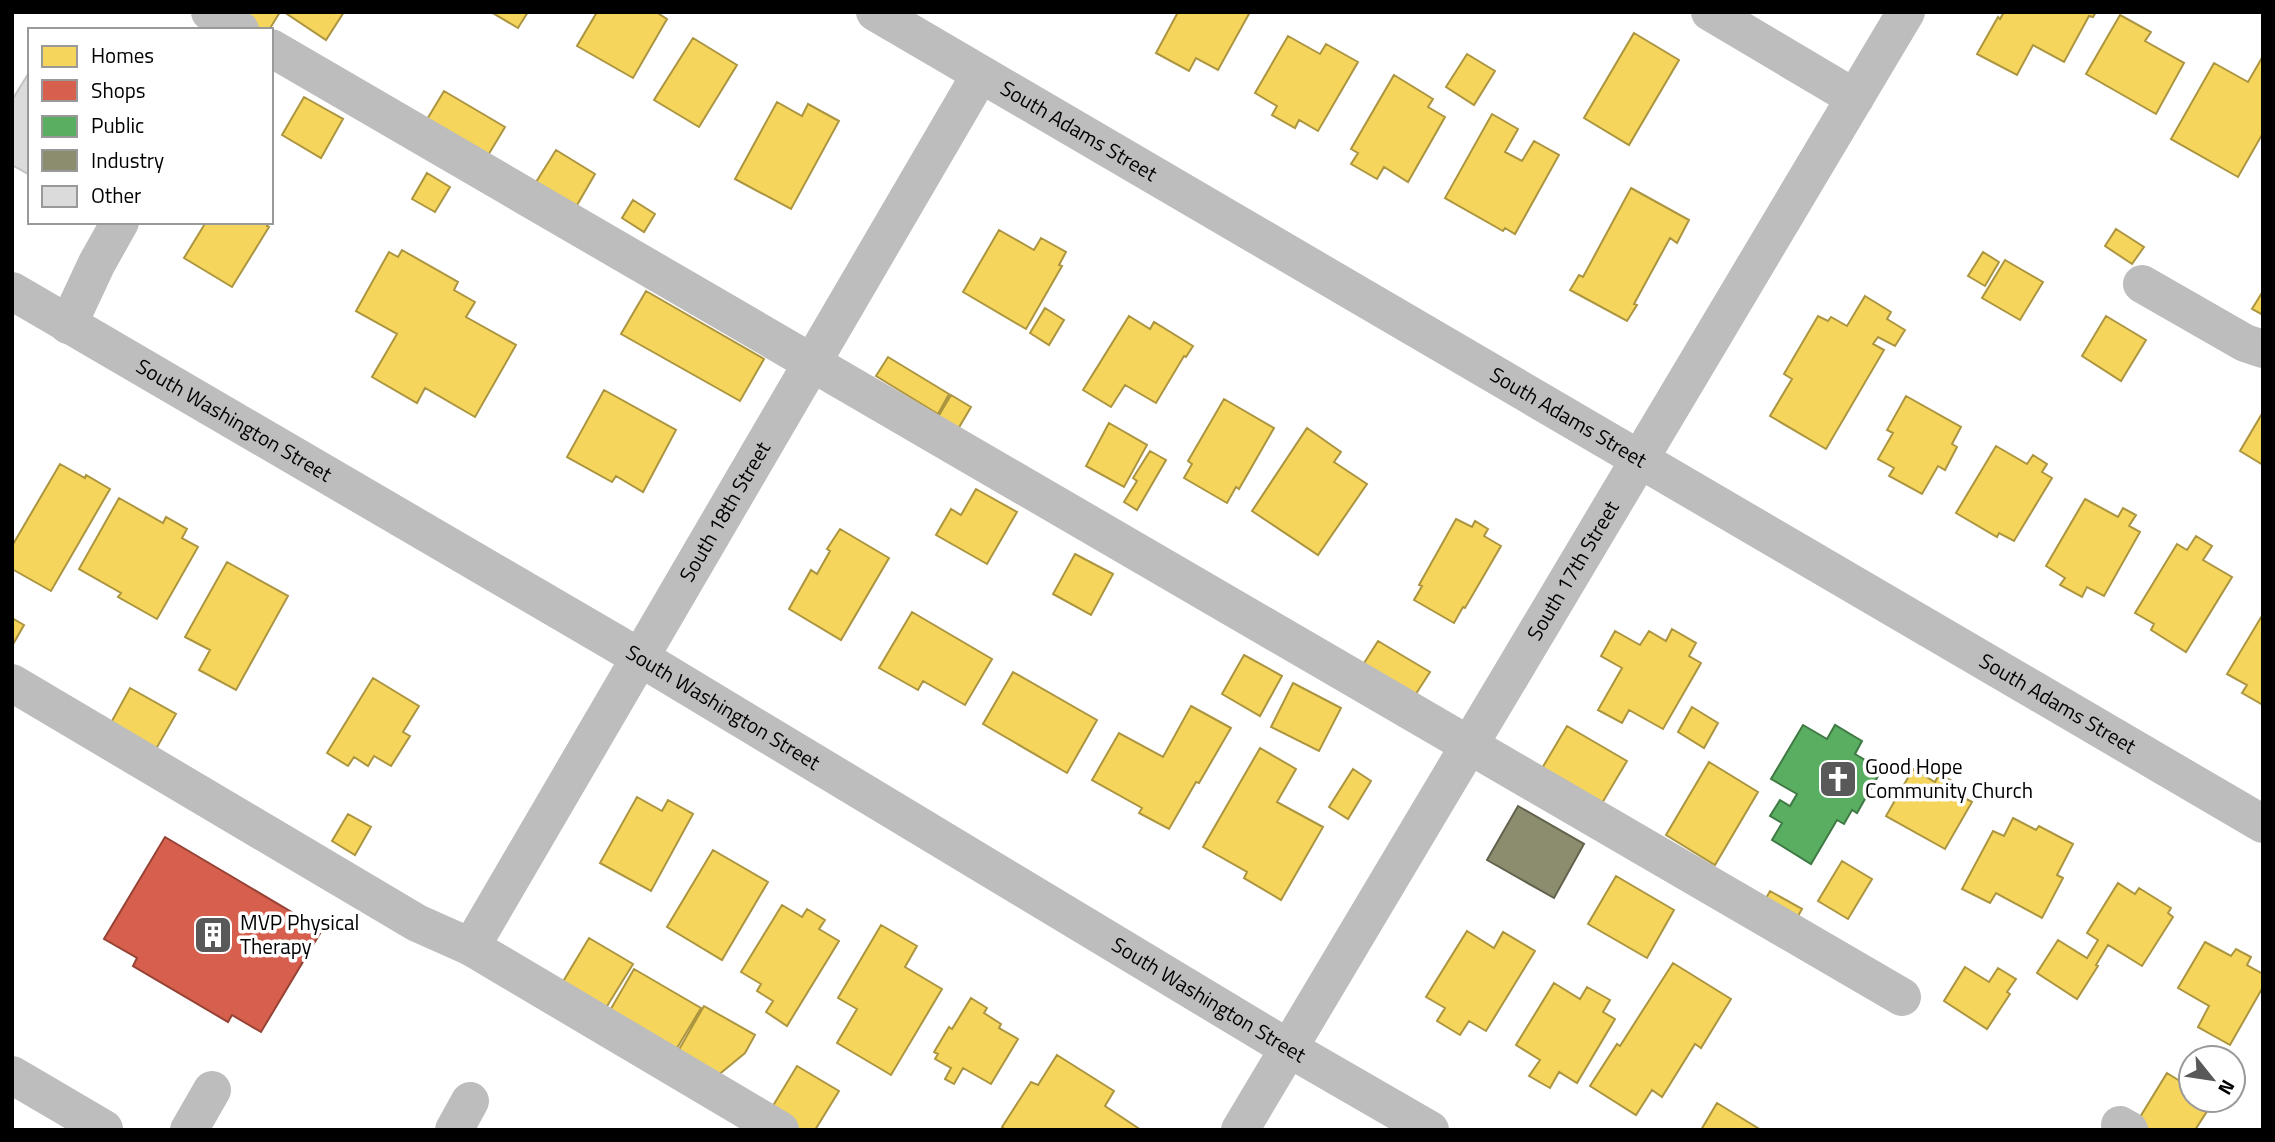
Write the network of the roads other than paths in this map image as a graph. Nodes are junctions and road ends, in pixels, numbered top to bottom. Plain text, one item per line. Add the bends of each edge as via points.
1 (875, 12) edge
2 (1710, 12) edge
3 (1906, 12) edge
4 (273, 49) edge
5 (980, 75) junction
6 (1855, 98) junction
7 (119, 224) edge
8 (2142, 284) dead end
9 (12, 290) edge
10 (68, 325) junction
11 (2263, 349) edge
12 (811, 362) junction
13 (1640, 460) junction
14 (639, 657) junction
15 (12, 683) edge
16 (1469, 746) junction
17 (2263, 824) edge
18 (471, 947) junction
19 (1902, 998) dead end
20 (1288, 1048) junction
21 (12, 1075) edge
22 (212, 1090) dead end
23 (104, 1129) edge
24 (188, 1130) edge
25 (780, 1130) edge
26 (1240, 1130) edge
27 (1430, 1130) edge

1 - 5 street, South Adams Street
2 - 6 street
3 - 6 street, South 17th Street
4 - 12 street
5 - 12 street, South 18th Street
5 - 13 street, South Adams Street
6 - 13 street, South 17th Street
7 - 10 street
8 - 11 street
9 - 10 street, South Washington Street
10 - 14 street, South Washington Street
12 - 14 street, South 18th Street
12 - 16 street
13 - 16 street, South 17th Street
13 - 17 street, South Adams Street
14 - 18 street, South 18th Street
14 - 20 street, South Washington Street
15 - 18 street via 417,923
16 - 19 street
16 - 20 street, South 17th Street
18 - 25 street
20 - 26 street, South 17th Street
20 - 27 street, South Washington Street
21 - 23 street
22 - 24 street

